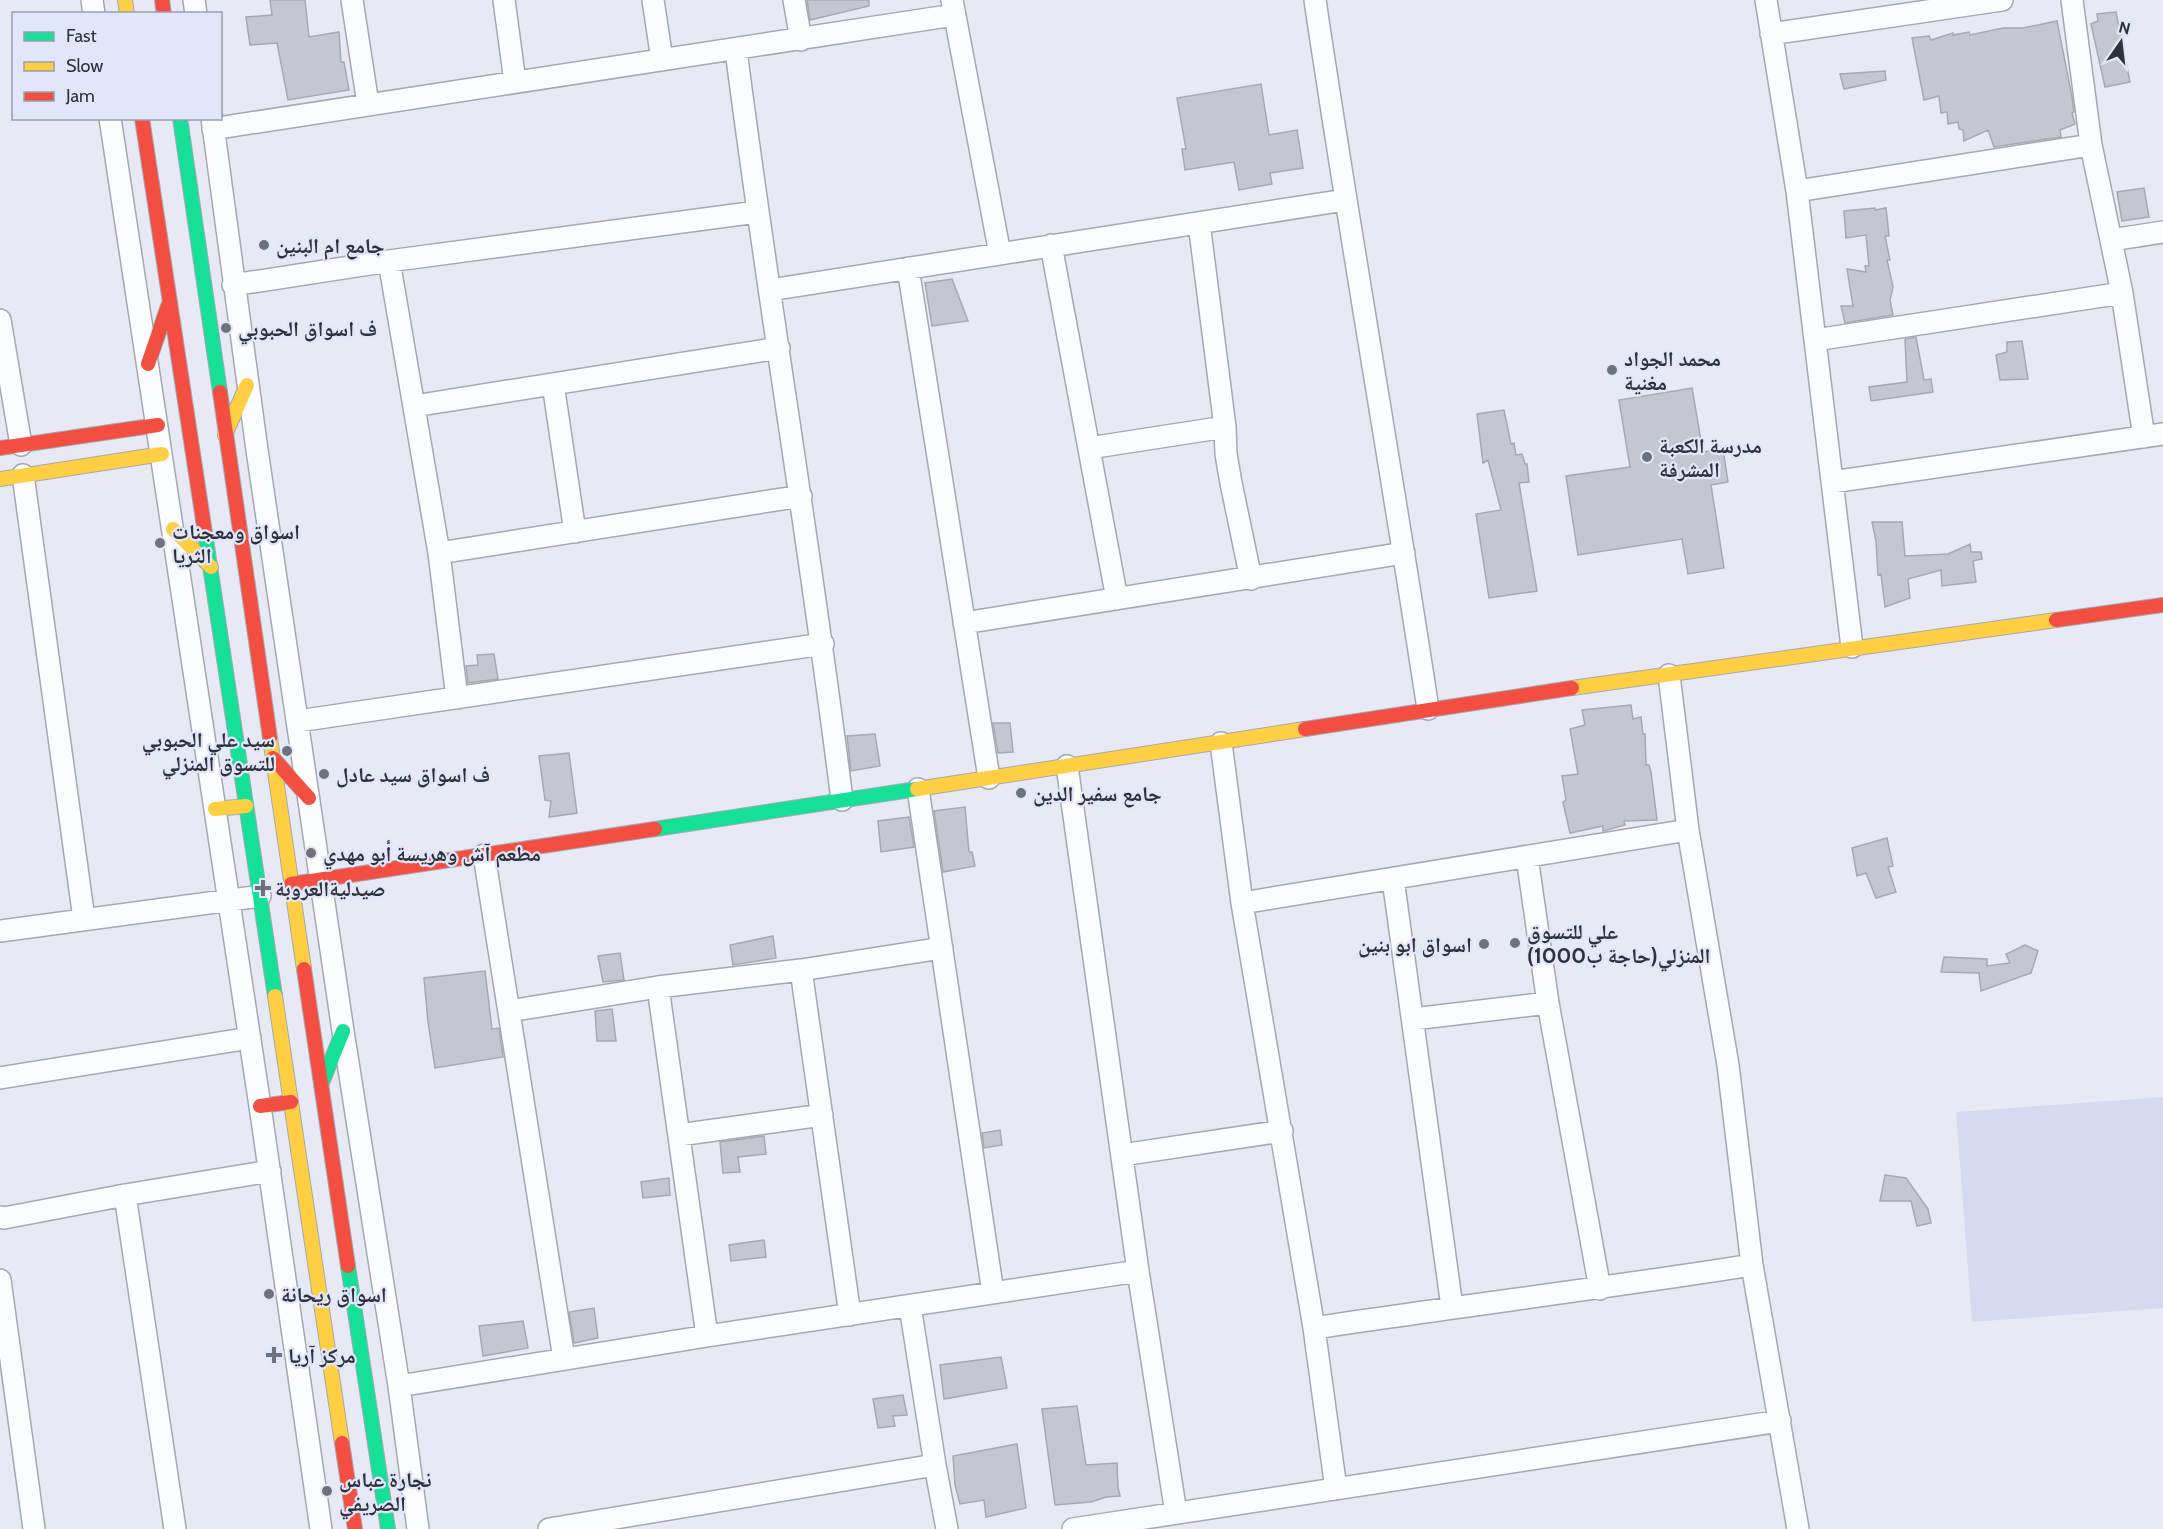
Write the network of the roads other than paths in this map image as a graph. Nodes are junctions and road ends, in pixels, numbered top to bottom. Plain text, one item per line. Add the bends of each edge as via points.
1 (352, 0) edge
2 (504, 0) edge
3 (653, 0) edge
4 (794, 0) edge
5 (1315, 0) edge
6 (1766, 0) edge
7 (2002, 0) edge
8 (2072, 0) edge
9 (1944, 4) edge
10 (953, 7) edge
11 (1771, 34) junction
12 (801, 40) junction
13 (736, 50) junction
14 (662, 60) junction
15 (515, 82) junction
16 (368, 104) junction
17 (110, 120) edge
18 (180, 120) edge
19 (146, 121) edge
20 (213, 124) edge
21 (2091, 145) junction
22 (1797, 191) junction
23 (1345, 200) junction
24 (757, 212) junction
25 (1199, 223) junction
26 (2163, 232) edge
27 (2111, 240) junction
28 (1051, 245) junction
29 (1000, 254) junction
30 (389, 261) junction
31 (908, 268) junction
32 (233, 285) junction
33 (770, 290) junction
34 (2122, 293) junction
35 (170, 300) junction
36 (0, 320) edge
37 (1815, 340) junction
38 (779, 348) junction
39 (148, 364) junction
40 (553, 384) junction
41 (247, 385) junction
42 (414, 406) junction
43 (158, 425) junction
44 (1225, 427) junction
45 (225, 435) junction
46 (2154, 435) edge
47 (10, 447) edge
48 (1089, 448) junction
49 (162, 454) junction
50 (23, 475) junction
51 (0, 479) edge
52 (1832, 482) junction
53 (801, 496) junction
54 (173, 529) junction
55 (575, 532) junction
56 (439, 553) junction
57 (1404, 553) junction
58 (211, 567) junction
59 (1251, 579) junction
60 (1118, 599) junction
61 (2163, 605) edge
62 (964, 623) junction
63 (823, 644) junction
64 (1852, 647) junction
65 (1669, 675) junction
66 (457, 698) junction
67 (1428, 709) junction
68 (298, 721) junction
69 (1221, 743) junction
70 (273, 758) junction
71 (1067, 766) junction
72 (989, 778) junction
73 (918, 789) junction
74 (309, 798) junction
75 (842, 801) junction
76 (246, 806) junction
77 (215, 809) junction
78 (1688, 830) junction
79 (484, 855) junction
80 (1527, 857) junction
81 (1393, 879) junction
82 (320, 880) junction
83 (291, 884) junction
84 (260, 896) junction
85 (229, 900) junction
86 (1242, 903) junction
87 (84, 919) junction
88 (0, 931) edge
89 (942, 948) junction
90 (801, 970) junction
91 (658, 987) junction
92 (1548, 1003) junction
93 (509, 1011) junction
94 (1413, 1019) junction
95 (343, 1031) junction
96 (250, 1038) junction
97 (0, 1078) edge
98 (321, 1085) junction
99 (291, 1102) junction
100 (260, 1106) junction
101 (822, 1115) junction
102 (1282, 1131) junction
103 (679, 1135) junction
104 (1122, 1155) junction
105 (270, 1172) junction
106 (125, 1196) junction
107 (0, 1217) edge
108 (1752, 1265) junction
109 (1138, 1271) junction
110 (0, 1280) edge
111 (1600, 1289) junction
112 (993, 1293) junction
113 (910, 1306) junction
114 (1452, 1307) junction
115 (850, 1315) junction
116 (1314, 1328) junction
117 (707, 1336) junction
118 (564, 1359) junction
119 (399, 1386) junction
120 (1780, 1421) junction
121 (935, 1465) junction
122 (1336, 1489) junction
123 (385, 1509) junction
124 (1176, 1513) junction
125 (354, 1523) edge
126 (589, 1526) edge
127 (34, 1529) edge
128 (175, 1529) edge
129 (321, 1529) edge
130 (388, 1529) edge
131 (418, 1529) edge
132 (549, 1529) edge
133 (947, 1529) edge
134 (1073, 1529) edge
135 (1798, 1529) edge

1 - 16 street
2 - 15 street
3 - 14 street
4 - 12 street
5 - 23 street
6 - 11 street
7 - 9 street
8 - 21 street
9 - 11 street
10 - 12 street
10 - 29 street
11 - 22 street
12 - 13 street
13 - 14 street
13 - 24 street
14 - 15 street
15 - 16 street
16 - 20 street
17 - 39 street
18 - 45 main road
19 - 35 main road
20 - 32 street
21 - 22 street
21 - 27 street
22 - 37 street
23 - 25 street
23 - 57 street
24 - 30 street
24 - 33 street
25 - 28 street
25 - 44 street
26 - 27 street
27 - 34 street
28 - 29 street
28 - 48 street
29 - 31 street
30 - 32 street
30 - 42 street
31 - 33 street
31 - 62 street
32 - 41 street
33 - 38 street
34 - 37 street
34 - 46 street
35 - 39 main road
35 - 58 main road
36 - 47 street
37 - 52 street
38 - 40 street
38 - 53 street
39 - 43 street
40 - 42 street
40 - 55 street
41 - 45 main road
41 - 68 street
42 - 56 street
43 - 47 main road
43 - 49 street
44 - 48 street
44 - 59 street via 1226,454
45 - 70 main road
46 - 52 street
48 - 60 street
49 - 50 main road
49 - 54 street
50 - 51 main road
50 - 87 street
52 - 64 street
53 - 55 street
53 - 63 street
54 - 58 main road
54 - 77 street
55 - 56 street
56 - 66 street
57 - 59 street
57 - 67 street
58 - 76 main road
59 - 60 street
60 - 62 street
61 - 64 main road
62 - 72 street
63 - 66 street
63 - 75 street
64 - 65 main road
65 - 67 main road
65 - 78 street
66 - 68 street
67 - 69 main road
68 - 74 street
69 - 71 main road
69 - 86 street
70 - 74 main road
70 - 83 main road
71 - 72 main road
71 - 104 street
72 - 73 main road
73 - 75 main road
73 - 89 street
74 - 82 street
75 - 79 main road
76 - 77 main road
76 - 84 main road
77 - 85 street
78 - 80 street
78 - 108 street via 1728,1065
79 - 82 main road
79 - 93 street
80 - 81 street
80 - 92 street
81 - 86 street
81 - 94 street
82 - 83 main road
82 - 95 street
83 - 98 main road
84 - 85 street
84 - 99 main road
85 - 87 street
85 - 96 street
86 - 102 street
87 - 88 street
89 - 90 street
89 - 112 street
90 - 91 street
90 - 101 street
91 - 93 street
91 - 103 street
92 - 94 street
92 - 111 street
93 - 118 street
94 - 114 street
95 - 98 main road
95 - 119 street
96 - 97 street
96 - 100 street
98 - 123 main road
99 - 100 main road
99 - 125 main road
100 - 105 street
101 - 103 street
101 - 115 street
102 - 104 street
102 - 116 street
103 - 117 street
104 - 109 street
105 - 106 street
105 - 129 street
106 - 107 street
106 - 128 street
108 - 111 street
108 - 120 street
109 - 112 street
109 - 124 street
110 - 127 street
111 - 114 street
112 - 113 street
113 - 115 street
113 - 121 street
114 - 116 street
115 - 117 street
116 - 122 street
117 - 118 street
118 - 119 street
119 - 131 street
120 - 122 street
120 - 135 street
121 - 126 street
121 - 133 street
122 - 124 street
123 - 125 main road via 380,1518
123 - 130 main road
124 - 134 street
126 - 132 street

